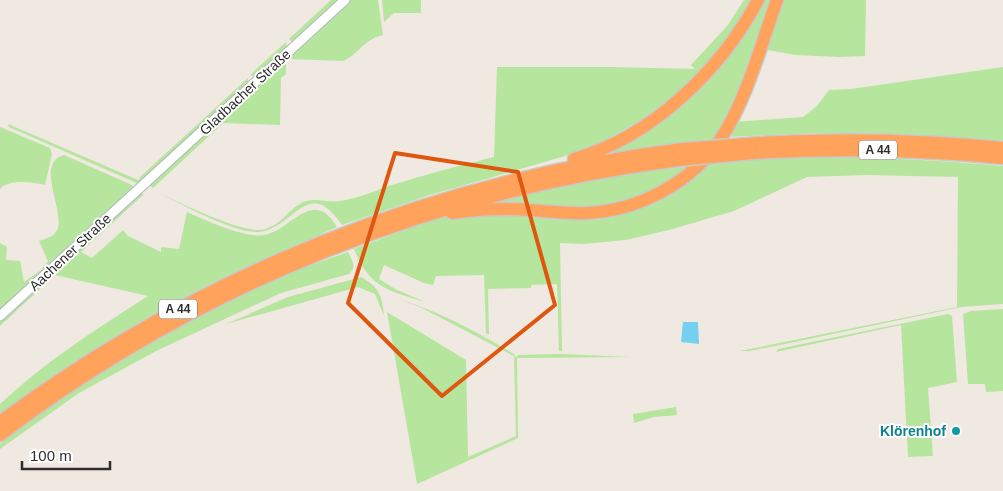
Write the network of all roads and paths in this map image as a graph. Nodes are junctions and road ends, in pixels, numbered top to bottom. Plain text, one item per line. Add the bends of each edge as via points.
1 (345, 0) edge
2 (758, 0) edge
3 (777, 0) edge
4 (756, 148) junction
5 (1003, 148) edge
6 (681, 155) junction
7 (1003, 158) edge
8 (143, 186) joint
9 (473, 190) junction
10 (354, 240) junction
11 (0, 316) edge
12 (0, 422) edge
13 (0, 435) edge

1 - 8 street, Gladbacher Straße
2 - 9 highway via 716,64 653,120 591,154 493,180
3 - 10 highway via 744,92 726,129 697,166 662,192 631,205 589,213 502,209 459,212
4 - 5 highway, A 44 via 825,140 890,140
4 - 6 highway, A 44, bridge
4 - 7 highway, A 44 via 873,150
6 - 9 highway, A 44 via 580,165
6 - 10 highway, A 44 via 518,189 437,211
8 - 11 street, Aachener Straße
9 - 12 highway, A 44 via 341,234 222,286 106,350
10 - 13 highway, A 44 via 258,279 180,319 86,374

